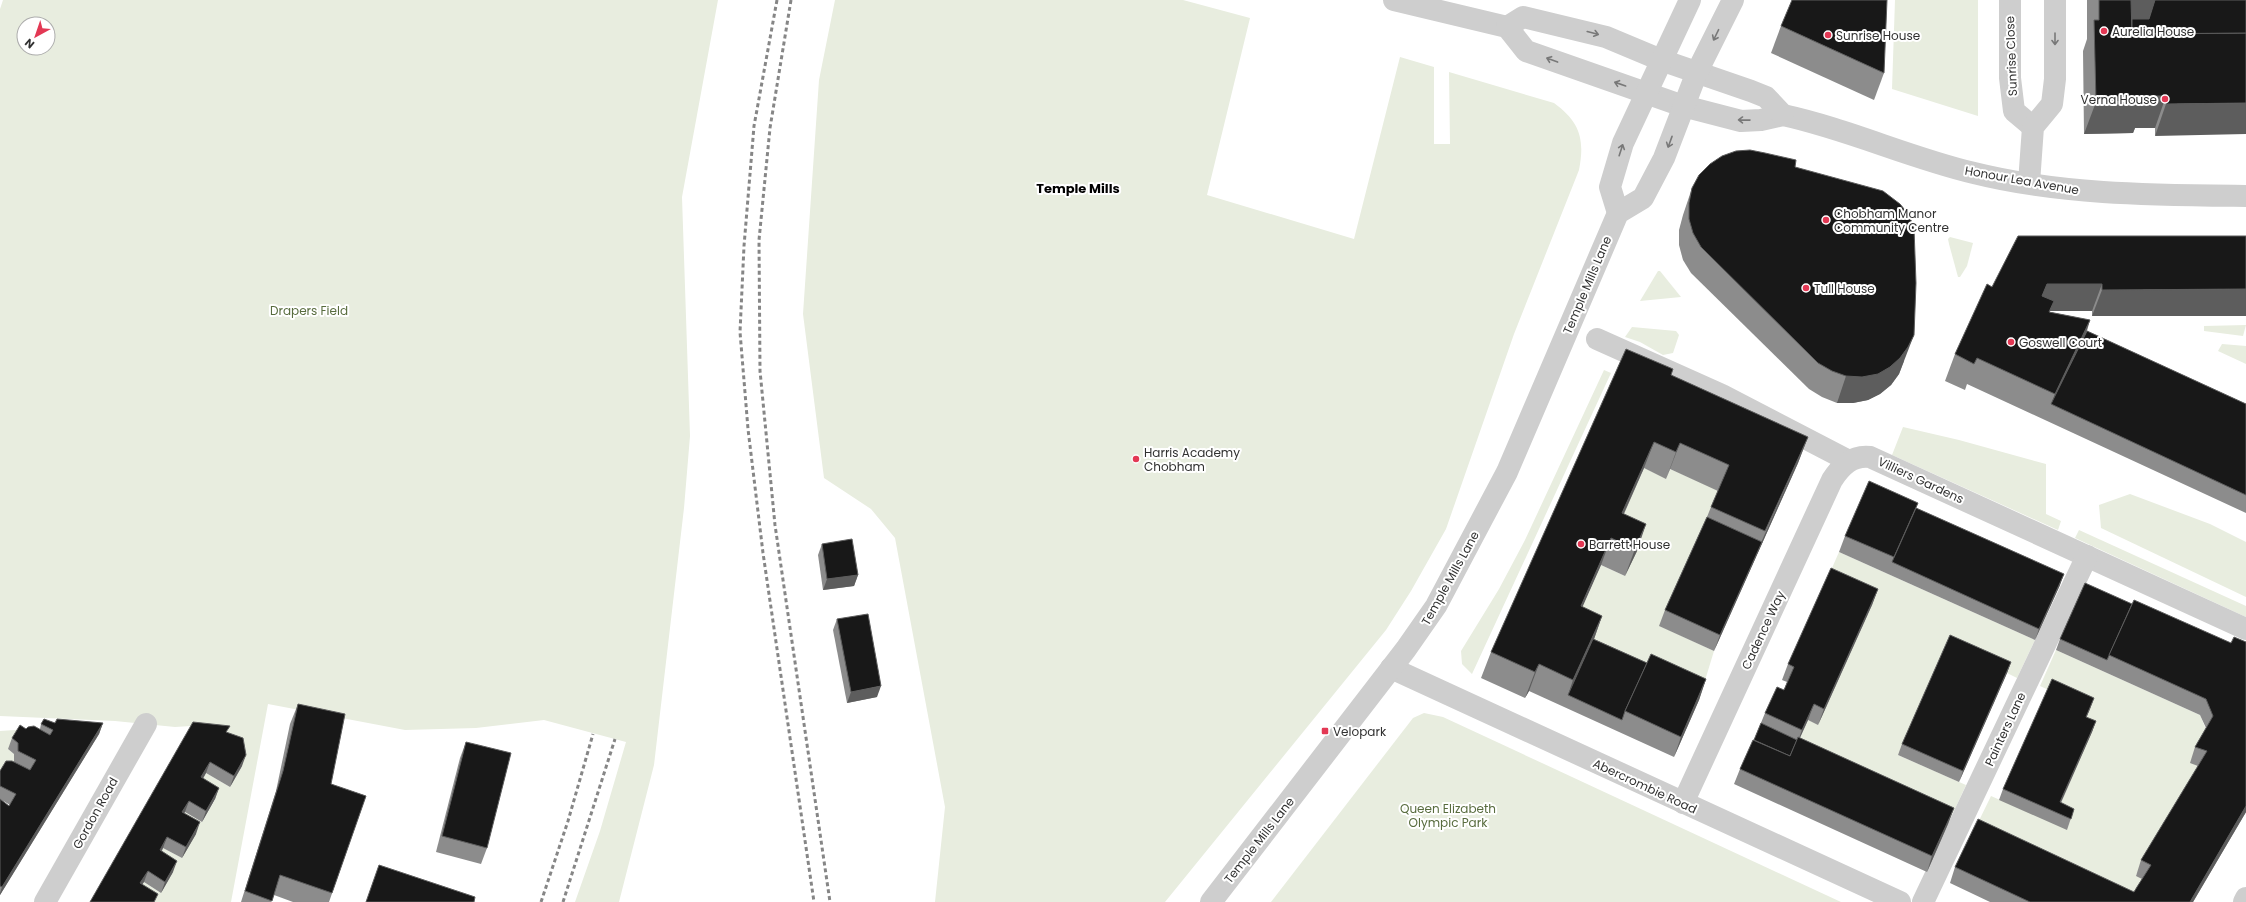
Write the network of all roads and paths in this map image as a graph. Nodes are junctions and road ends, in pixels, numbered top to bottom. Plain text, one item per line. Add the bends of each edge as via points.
1 (1394, 0) edge
2 (1690, 0) edge
3 (1733, 0) edge
4 (2010, 0) edge
5 (2055, 0) edge
6 (1507, 26) junction
7 (1661, 60) junction
8 (1697, 72) junction
9 (1645, 93) junction
10 (1684, 106) junction
11 (1783, 115) junction
12 (2033, 127) junction
13 (2029, 183) junction
14 (2246, 196) edge
15 (1618, 213) junction
16 (1597, 339) dead end
17 (1849, 461) junction
18 (2087, 556) junction
19 (2246, 629) edge
20 (1392, 668) junction
21 (146, 724) dead end
22 (1683, 803) junction
23 (2246, 898) edge
24 (45, 902) edge
25 (1211, 902) edge
26 (1900, 902) edge
27 (1923, 902) edge
28 (2244, 902) edge

1 - 6 street
2 - 7 street
3 -> 8 street
4 - 12 street, Sunrise Close via 2010,78 2014,111
5 -> 12 street via 2055,80 2052,104
6 -> 7 street via 1523,17 1606,37
9 -> 6 street via 1526,51
7 - 8 street
7 - 9 street
8 - 10 street
8 - 11 street, Honour Lea Avenue via 1766,97
9 - 10 street
15 -> 9 street via 1610,187 1611,178
11 -> 10 street, Honour Lea Avenue via 1741,121
10 -> 15 street via 1664,158 1643,198
11 - 13 street, Honour Lea Avenue via 1975,174
12 - 13 street
13 - 14 street, Honour Lea Avenue via 2085,191
15 - 20 street, Temple Mills Lane via 1507,472 1436,606
16 - 17 street via 1722,395
17 - 18 street, Villiers Gardens via 1870,457
17 - 22 street, Cadence Way via 1838,470 1832,480
18 - 19 street, Villiers Gardens
18 - 27 street, Painters Lane
20 - 22 street, Abercrombie Road
20 - 25 street, Temple Mills Lane
21 - 24 street, Gordon Road
22 - 26 street, Abercrombie Road
23 - 28 street

